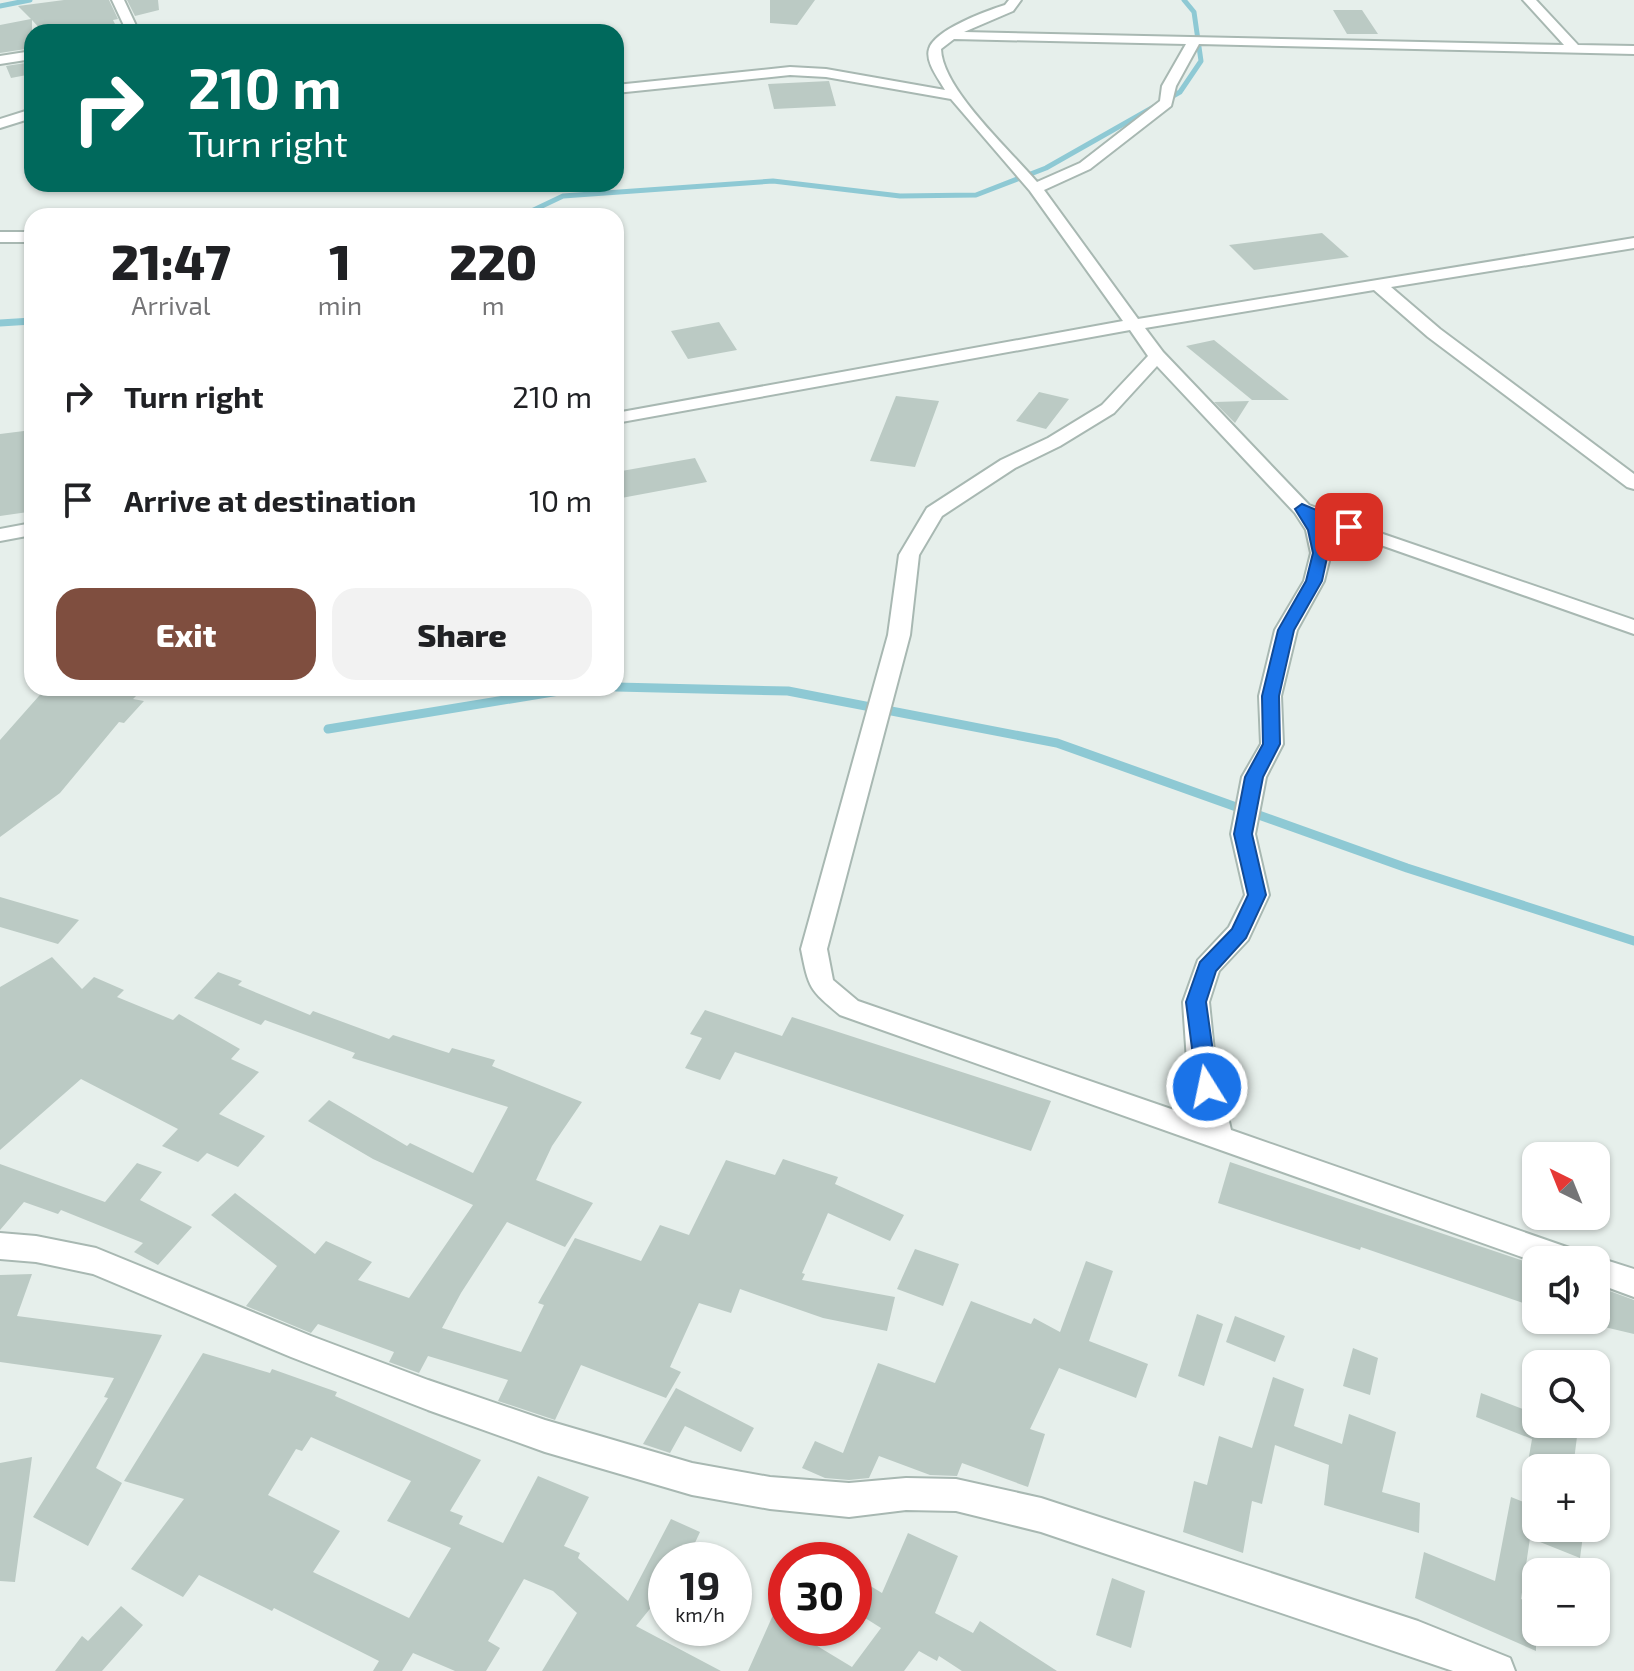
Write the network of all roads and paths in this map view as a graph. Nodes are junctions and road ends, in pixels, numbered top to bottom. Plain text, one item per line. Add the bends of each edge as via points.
1 (118, 0) edge
2 (1015, 0) edge
3 (1529, 0) edge
4 (129, 24) edge
5 (949, 35) junction
6 (1194, 41) junction
7 (1574, 48) junction
8 (1634, 50) edge
9 (24, 56) edge
10 (0, 60) edge
11 (624, 88) edge
12 (955, 96) junction
13 (24, 116) edge
14 (0, 124) edge
15 (1035, 188) junction
16 (0, 237) edge
17 (24, 237) edge
18 (1634, 243) edge
19 (1377, 284) junction
20 (1136, 324) junction
21 (1157, 356) junction
22 (624, 417) edge
23 (1634, 483) edge
24 (1302, 509) junction
25 (24, 530) edge
26 (0, 535) edge
27 (1634, 627) edge
28 (1219, 1139) junction
29 (0, 1246) edge
30 (1527, 1246) edge
31 (1610, 1275) edge
32 (1634, 1283) edge
33 (1497, 1671) edge

1 - 4 street
2 - 5 street via 1009,8 989,12
3 - 7 street
5 - 6 street
5 - 12 street via 935,48 935,60
6 - 7 street
6 - 15 street via 1169,86 1166,103 1085,166
7 - 8 street
9 - 10 street
11 - 12 street via 790,71
12 - 15 street
13 - 14 street
15 - 20 street
16 - 17 street
18 - 19 street
19 - 20 street
19 - 23 street
20 - 21 street
20 - 22 street
21 - 24 street
21 - 28 street via 1108,409 934,512 909,555 899,635 814,949 821,985 849,1008
24 - 27 street
24 - 28 street via 1316,530 1321,553 1314,581 1286,630 1270,696 1272,744 1254,777 1243,834 1257,895 1239,933 1207,967 1196,1002 1201,1061
25 - 26 street
28 - 30 street
29 - 33 street via 96,1261 428,1395 692,1479 849,1500 956,1495 1102,1533 1418,1639
31 - 32 street

